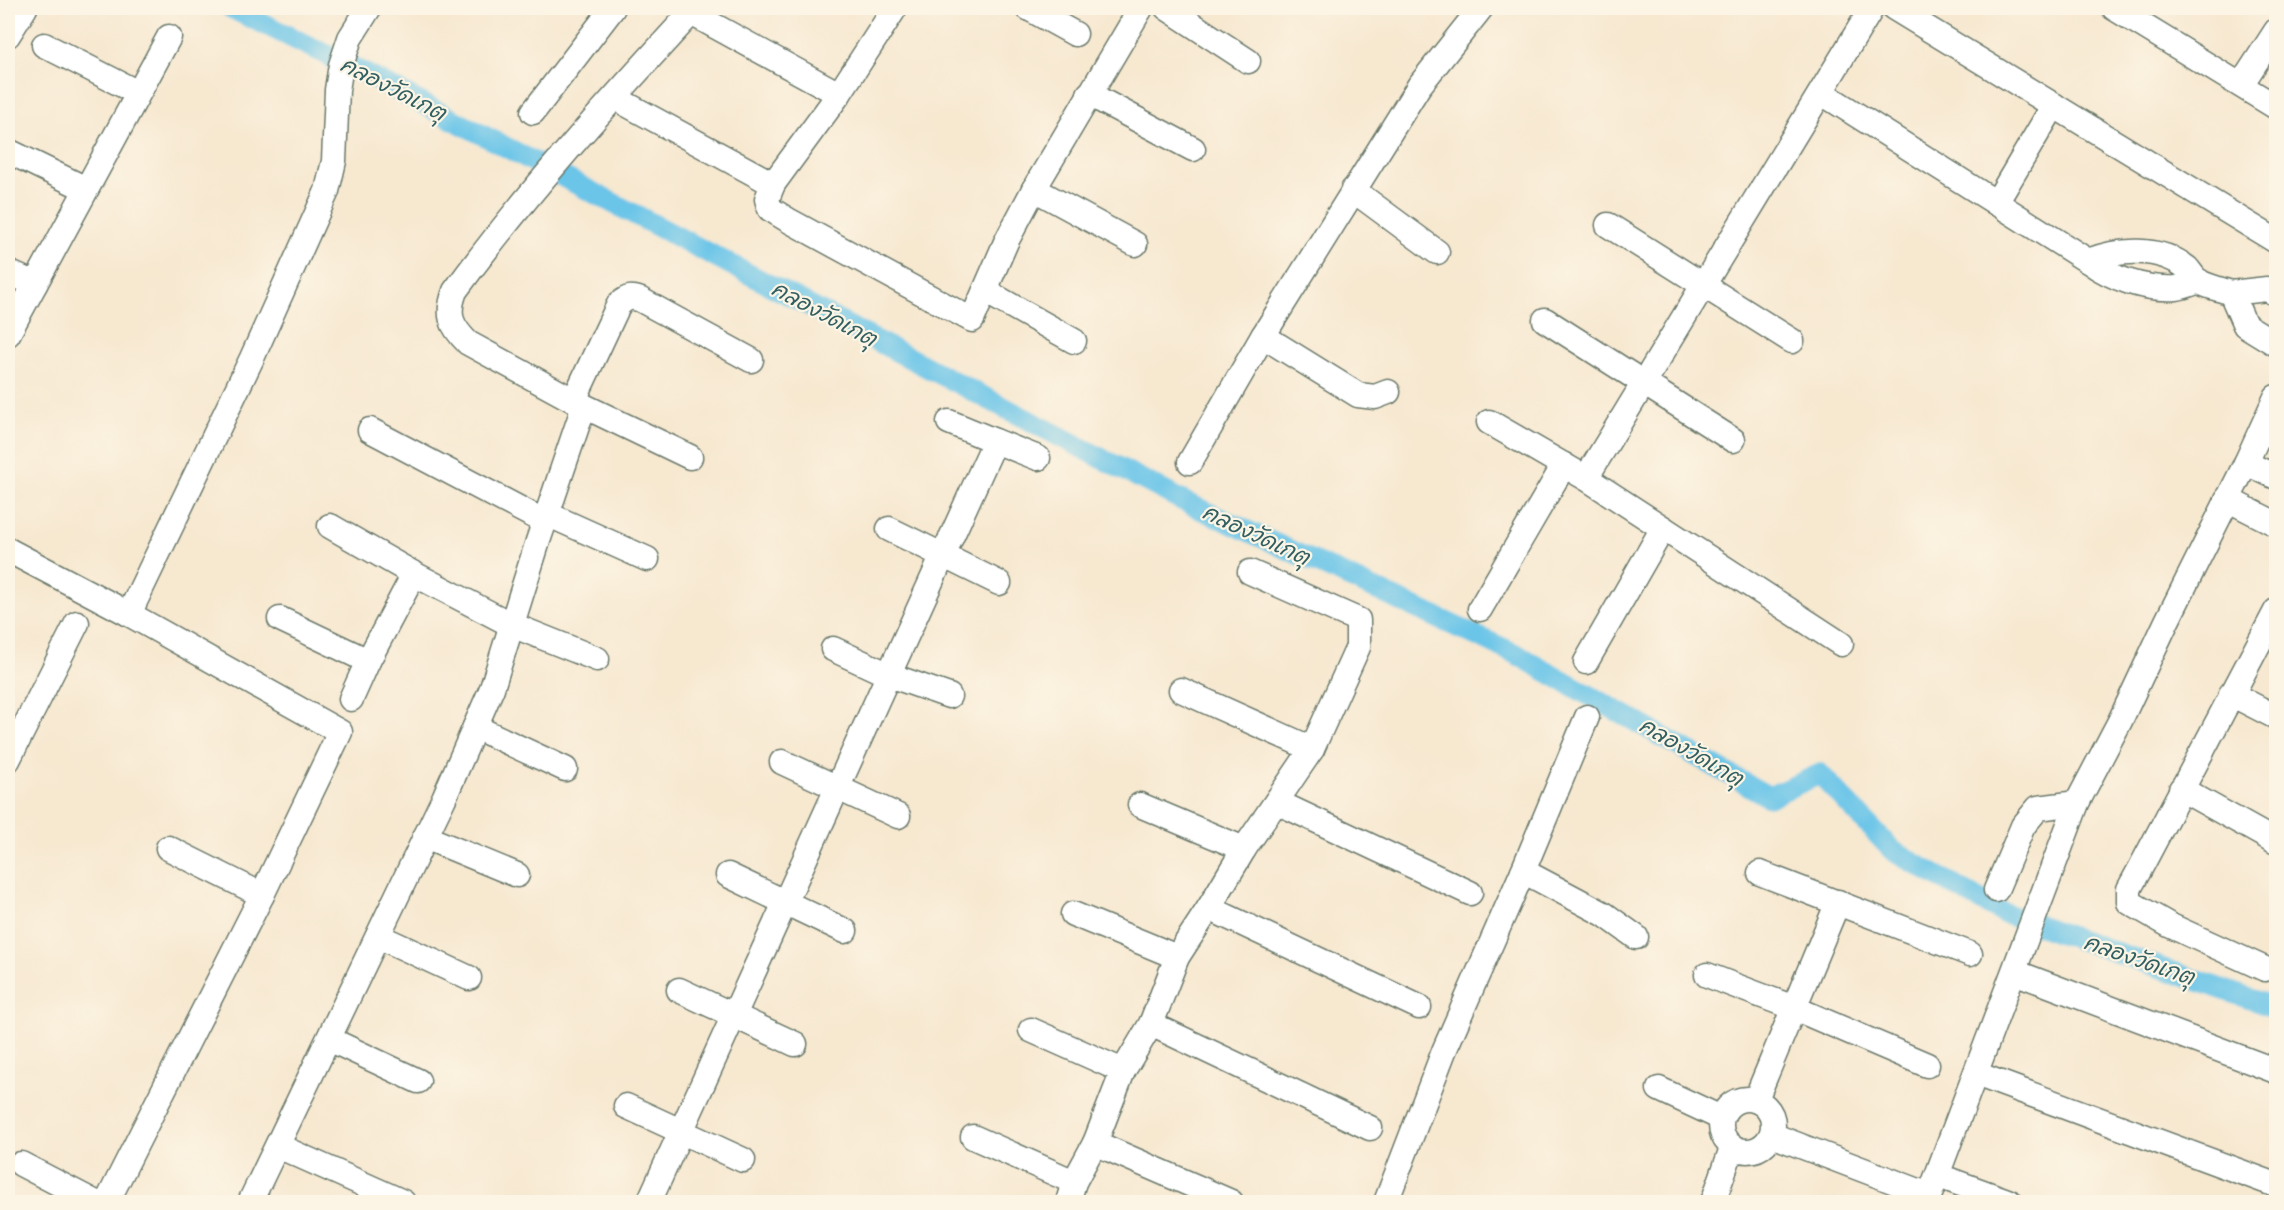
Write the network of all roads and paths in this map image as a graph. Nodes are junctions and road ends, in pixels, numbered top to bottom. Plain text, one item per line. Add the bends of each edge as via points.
1 (25, 8) edge
2 (369, 8) edge
3 (613, 8) edge
4 (895, 8) edge
5 (1028, 8) edge
6 (1141, 8) edge
7 (1167, 8) edge
8 (1482, 8) edge
9 (1872, 8) edge
10 (1894, 8) edge
11 (2114, 8) edge
12 (2277, 31) edge
13 (1075, 34) dead end
14 (8, 35) edge
15 (168, 37) dead end
16 (44, 45) dead end
17 (1248, 60) dead end
18 (2241, 86) junction
19 (138, 93) junction
20 (1822, 93) junction
21 (839, 94) junction
22 (1089, 94) junction
23 (626, 104) dead end
24 (2054, 105) junction
25 (2277, 107) edge
26 (533, 111) dead end
27 (1193, 149) dead end
28 (8, 151) edge
29 (773, 184) junction
30 (86, 189) junction
31 (1034, 189) junction
32 (1353, 190) junction
33 (1996, 203) junction
34 (1608, 225) dead end
35 (2277, 241) edge
36 (1135, 244) dead end
37 (1437, 252) dead end
38 (2088, 261) junction
39 (8, 272) edge
40 (2199, 281) junction
41 (34, 284) junction
42 (1703, 284) junction
43 (985, 291) junction
44 (2230, 293) junction
45 (2277, 294) edge
46 (1545, 320) dead end
47 (8, 334) edge
48 (1263, 336) junction
49 (1074, 341) dead end
50 (1792, 341) dead end
51 (2277, 344) edge
52 (751, 360) dead end
53 (1644, 381) junction
54 (1388, 392) dead end
55 (2277, 397) edge
56 (579, 403) junction
57 (949, 422) dead end
58 (1489, 422) dead end
59 (370, 430) dead end
60 (1733, 440) dead end
61 (994, 441) junction
62 (690, 457) dead end
63 (1038, 458) dead end
64 (1190, 462) dead end
65 (2247, 463) junction
66 (1564, 465) junction
67 (2277, 477) edge
68 (1586, 478) junction
69 (2227, 500) junction
70 (546, 518) junction
71 (2277, 524) edge
72 (330, 526) dead end
73 (1663, 528) junction
74 (889, 529) dead end
75 (8, 550) edge
76 (943, 556) junction
77 (647, 559) dead end
78 (1250, 572) dead end
79 (414, 574) junction
80 (999, 582) dead end
81 (1480, 609) dead end
82 (2277, 611) edge
83 (129, 614) junction
84 (280, 619) dead end
85 (77, 623) dead end
86 (512, 625) junction
87 (1841, 644) dead end
88 (833, 649) dead end
89 (597, 659) dead end
90 (368, 661) junction
91 (1586, 662) dead end
92 (889, 675) junction
93 (1181, 690) dead end
94 (2231, 694) junction
95 (949, 696) dead end
96 (351, 699) dead end
97 (1587, 717) dead end
98 (2277, 717) edge
99 (475, 727) junction
100 (1312, 749) junction
101 (8, 760) edge
102 (782, 762) dead end
103 (565, 769) dead end
104 (837, 788) junction
105 (2181, 789) junction
106 (1277, 802) junction
107 (2077, 803) junction
108 (1140, 805) dead end
109 (898, 816) dead end
110 (425, 837) junction
111 (2277, 842) edge
112 (168, 848) dead end
113 (1244, 849) junction
114 (1523, 871) junction
115 (1760, 873) dead end
116 (517, 875) dead end
117 (728, 875) dead end
118 (1996, 890) dead end
119 (1470, 892) dead end
120 (262, 895) junction
121 (784, 902) junction
122 (1838, 902) junction
123 (1209, 908) junction
124 (1073, 914) dead end
125 (845, 931) dead end
126 (378, 936) junction
127 (1636, 937) dead end
128 (1970, 954) dead end
129 (1177, 957) junction
130 (2023, 966) junction
131 (2265, 969) dead end
132 (1707, 975) dead end
133 (468, 978) dead end
134 (679, 990) dead end
135 (1419, 1007) dead end
136 (1794, 1008) junction
137 (732, 1016) junction
138 (1151, 1024) junction
139 (1031, 1030) dead end
140 (329, 1039) junction
141 (795, 1044) dead end
142 (1927, 1065) dead end
143 (1123, 1071) junction
144 (2277, 1071) edge
145 (1987, 1078) dead end
146 (418, 1082) dead end
147 (1659, 1089) dead end
148 (1756, 1100) junction
149 (626, 1106) dead end
150 (1721, 1118) junction
151 (1370, 1128) dead end
152 (681, 1130) junction
153 (1772, 1136) junction
154 (974, 1137) dead end
155 (1095, 1143) junction
156 (278, 1146) junction
157 (1732, 1148) junction
158 (743, 1160) dead end
159 (21, 1164) dead end
160 (1950, 1180) dead end
161 (2277, 1185) edge
162 (1071, 1192) edge
163 (1928, 1199) edge
164 (94, 1203) edge
165 (107, 1203) edge
166 (250, 1203) edge
167 (403, 1203) edge
168 (649, 1203) edge
169 (1231, 1203) edge
170 (1386, 1203) edge
171 (1713, 1203) edge
172 (2010, 1203) edge

1 - 14 street
2 - 83 street via 350,38 341,64 334,161 327,191
3 - 26 street
4 - 21 street
5 - 13 street
6 - 22 street
7 - 17 street
8 - 32 street via 1419,86
9 - 20 street
10 - 24 street
11 - 18 street
12 - 18 street
15 - 19 street
16 - 19 street
18 - 25 street
19 - 30 street
20 - 33 street
20 - 42 street
21 - 29 street
21 - 56 street via 691,13 534,188 455,291 449,307 455,329 468,343
22 - 27 street
22 - 31 street
23 - 29 street
24 - 33 street
24 - 35 street
28 - 30 street
29 - 43 street via 767,199 770,209 972,320
30 - 41 street
31 - 36 street
31 - 43 street
32 - 37 street
32 - 48 street
33 - 38 street
34 - 42 street
38 - 40 street via 2108,275 2146,285 2179,288
38 - 40 street via 2104,254 2154,253 2187,268
39 - 41 street
40 - 44 street
41 - 47 street
42 - 50 street
42 - 53 street
43 - 49 street
44 - 45 street via 2267,289
44 - 51 street via 2245,325
46 - 53 street
48 - 54 street via 1358,395 1375,397
48 - 64 street
52 - 56 street via 641,300 627,297 619,304
53 - 60 street
53 - 68 street
55 - 65 street
56 - 62 street
56 - 70 street
57 - 61 street
58 - 66 street
59 - 70 street
61 - 63 street
61 - 76 street
65 - 67 street
65 - 69 street
66 - 68 street
66 - 81 street
68 - 73 street
69 - 71 street
69 - 107 street
70 - 77 street
70 - 86 street
72 - 79 street
73 - 87 street
73 - 91 street
74 - 76 street
75 - 83 street
76 - 80 street
76 - 92 street
78 - 100 street via 1358,620 1358,647
79 - 86 street
79 - 90 street
82 - 94 street
83 - 120 street via 340,732
84 - 90 street
85 - 101 street
86 - 89 street
86 - 99 street
88 - 92 street
90 - 96 street
92 - 95 street
92 - 104 street
93 - 100 street
94 - 98 street
94 - 105 street
97 - 114 street
99 - 103 street
99 - 110 street
100 - 106 street
102 - 104 street
104 - 109 street
104 - 121 street
105 - 111 street
105 - 131 street via 2129,889 2129,902
106 - 113 street
106 - 119 street
107 - 118 street via 2038,808 2023,826
107 - 130 street via 2035,912
108 - 113 street
110 - 116 street
110 - 126 street
112 - 120 street
113 - 123 street
114 - 127 street via 1604,914
114 - 170 street via 1444,1051
115 - 122 street
117 - 121 street
120 - 165 street
121 - 125 street
121 - 137 street
122 - 128 street
122 - 136 street
123 - 129 street
123 - 135 street
124 - 129 street
126 - 133 street
126 - 140 street
129 - 138 street
130 - 144 street
130 - 163 street
132 - 136 street
134 - 137 street
136 - 142 street
136 - 148 street
137 - 141 street
137 - 152 street
138 - 143 street
138 - 151 street
139 - 143 street
140 - 146 street
140 - 156 street
143 - 155 street
145 - 161 street
147 - 150 street
148 - 150 street via 1737,1100
148 - 153 street via 1767,1108
149 - 152 street
150 - 157 street via 1722,1136
152 - 158 street
152 - 168 street
153 - 157 street via 1762,1146 1745,1152
153 - 163 street
154 - 162 street
155 - 162 street
155 - 169 street
156 - 166 street
156 - 167 street
157 - 171 street
159 - 164 street
160 - 172 street

